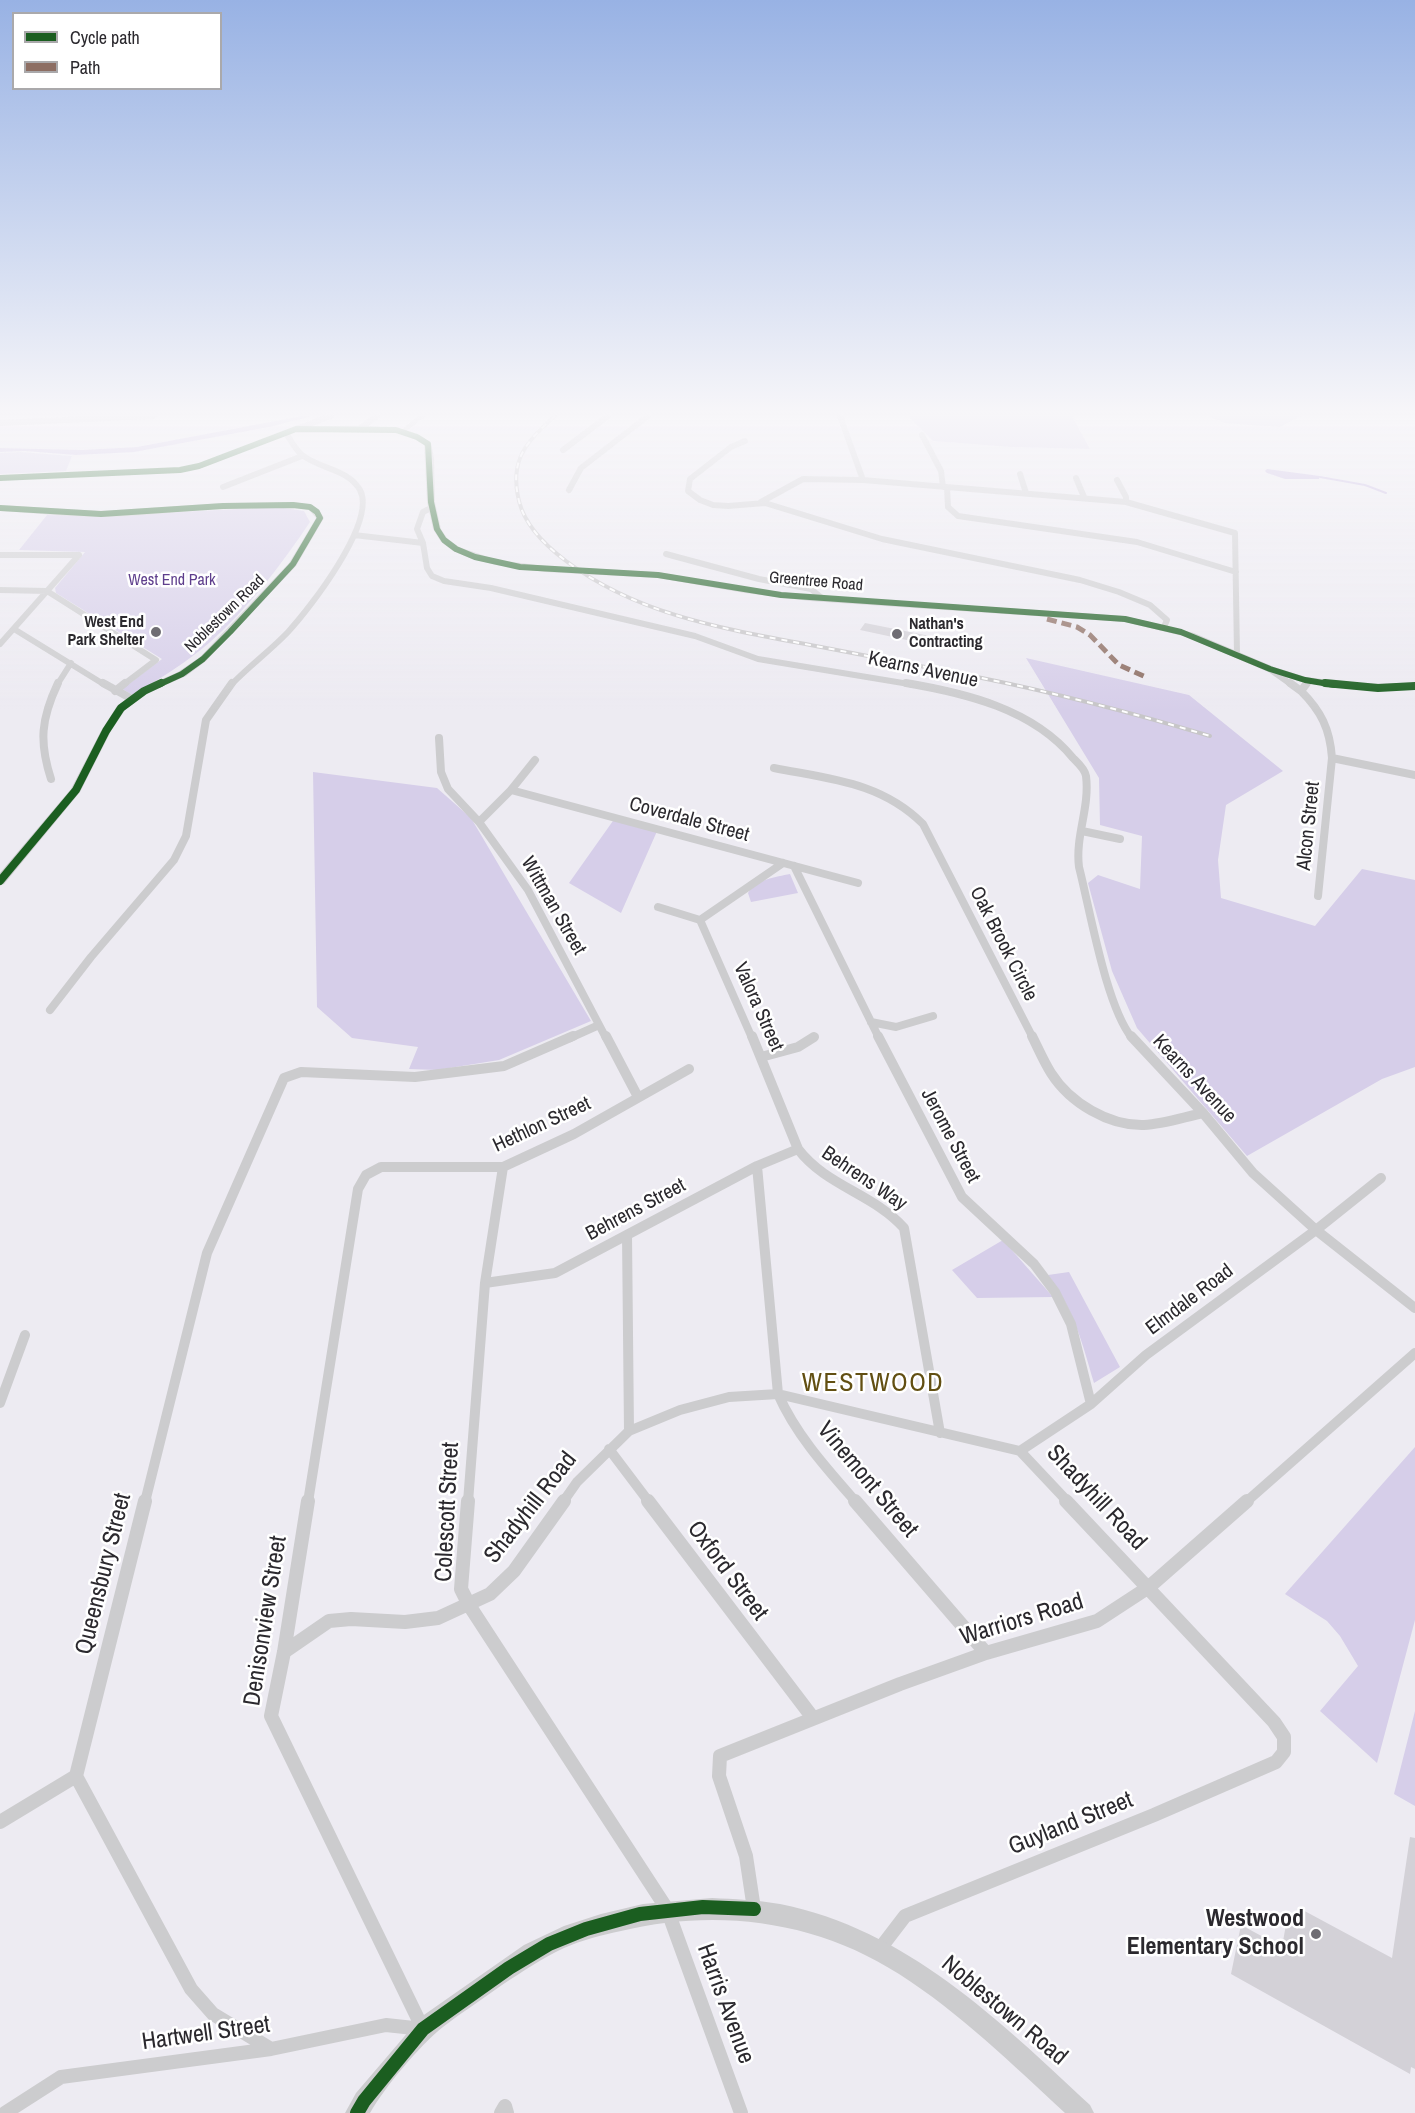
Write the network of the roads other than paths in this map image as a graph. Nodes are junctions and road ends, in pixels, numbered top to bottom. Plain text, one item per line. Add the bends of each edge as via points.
1 (319, 515) edge
2 (363, 515) edge
3 (421, 515) edge
4 (433, 515) edge
5 (802, 515) edge
6 (956, 515) edge
7 (1170, 515) edge
8 (354, 536) junction
9 (423, 543) junction
10 (666, 554) dead end
11 (0, 555) edge
12 (1236, 572) junction
13 (0, 590) edge
14 (47, 591) junction
15 (822, 598) junction
16 (1164, 627) junction
17 (14, 629) junction
18 (0, 644) edge
19 (1237, 654) junction
20 (71, 663) junction
21 (1268, 668) junction
22 (1309, 681) junction
23 (1415, 686) edge
24 (1300, 691) junction
25 (115, 692) junction
26 (132, 699) junction
27 (439, 738) dead end
28 (1332, 758) junction
29 (535, 760) dead end
30 (774, 768) dead end
31 (1415, 775) edge
32 (51, 780) dead end
33 (511, 790) junction
34 (479, 822) junction
35 (1082, 831) junction
36 (1120, 839) dead end
37 (789, 865) junction
38 (0, 881) edge
39 (858, 883) dead end
40 (1318, 896) dead end
41 (658, 908) dead end
42 (700, 920) junction
43 (50, 1011) dead end
44 (933, 1016) dead end
45 (871, 1022) junction
46 (599, 1025) junction
47 (813, 1037) dead end
48 (761, 1058) junction
49 (689, 1069) dead end
50 (638, 1096) junction
51 (1203, 1113) junction
52 (798, 1149) junction
53 (758, 1166) junction
54 (503, 1167) junction
55 (1381, 1178) dead end
56 (358, 1189) joint
57 (1316, 1230) junction
58 (627, 1235) junction
59 (485, 1282) junction
60 (1415, 1308) edge
61 (26, 1335) dead end
62 (1415, 1353) edge
63 (778, 1394) junction
64 (0, 1403) edge
65 (1091, 1404) junction
66 (629, 1431) junction
67 (940, 1433) junction
68 (609, 1449) junction
69 (1020, 1450) junction
70 (1149, 1587) junction
71 (469, 1605) junction
72 (284, 1652) junction
73 (986, 1653) junction
74 (813, 1718) junction
75 (1287, 1748) joint
76 (76, 1776) junction
77 (0, 1822) edge
78 (754, 1909) junction
79 (667, 1910) junction
80 (879, 1950) junction
81 (423, 2029) junction
82 (271, 2049) junction
83 (5, 2113) edge
84 (357, 2113) edge
85 (501, 2113) edge
86 (507, 2113) edge
87 (741, 2113) edge
88 (1082, 2113) edge

1 - 26 main road, Noblestown Road via 319,523 293,564 203,659
2 - 8 street
3 - 9 street, Kearns Avenue via 417,529
4 - 15 main road, Greentree Road via 445,542 481,558 530,566 664,575 779,595
5 - 16 street via 879,538 1037,568 1093,583 1162,613 1167,620
6 - 12 street via 1116,538
7 - 12 street via 1235,533
8 - 9 street
8 - 43 street via 318,596 287,633 234,681 212,707 206,720 186,836 174,860
9 - 35 street, Kearns Avenue via 427,568 444,582 511,592 684,633 758,659 952,691 1006,709 1061,743 1086,773
10 - 15 street via 811,589
11 - 14 street via 79,555
12 - 19 street
13 - 14 street
14 - 17 street
14 - 25 street via 156,660
15 - 16 main road, Greentree Road via 1101,616
16 - 19 main road, Greentree Road
17 - 18 street
17 - 20 street
19 - 21 main road, Greentree Road
20 - 25 street
20 - 32 street via 63,672 42,731
21 - 22 main road, Greentree Road
21 - 24 street, Alcon Street
22 - 23 main road, Greentree Road via 1358,688
22 - 24 street
24 - 28 street, Alcon Street via 1327,724 1332,737
25 - 26 street
26 - 38 main road, Noblestown Road via 115,716 76,790
27 - 34 street, Wittman Street via 441,772 448,789
28 - 31 street
28 - 40 street, Alcon Street
29 - 33 street
30 - 51 street, Oak Brook Circle via 862,786 888,794 910,808 923,824 1062,1089 1101,1114 1132,1124
33 - 34 street
33 - 37 street, Coverdale Street
34 - 46 street, Wittman Street via 528,890
35 - 36 street
35 - 51 street, Kearns Avenue via 1078,867 1117,1012 1124,1028 1149,1058
37 - 39 street, Coverdale Street
37 - 42 street
37 - 45 street, Jerome Street
41 - 42 street
42 - 48 street, Valora Street
44 - 45 street via 896,1027
45 - 65 street, Jerome Street via 962,1197 1034,1264 1055,1292 1071,1324
46 - 50 street, Wittman Street
46 - 76 street, Queensbury Street via 504,1066 415,1077 301,1072 284,1078 207,1253
47 - 48 street via 810,1043
48 - 52 street, Valora Street
49 - 50 street, Hethlon Street
50 - 54 street, Hethlon Street via 574,1134
51 - 57 street, Kearns Avenue via 1253,1173
52 - 53 street, Behrens Street
52 - 67 street, Behrens Way via 818,1173 898,1219 908,1239
53 - 58 street, Behrens Street
53 - 63 street, Vinemont Street
54 - 56 street, Hethlon Street via 381,1167 366,1175
54 - 59 street, Colescott Street
55 - 57 street, Elmdale Road
56 - 72 street, Denisonview Street
57 - 60 street, Kearns Avenue
57 - 65 street, Elmdale Road via 1146,1354
58 - 59 street, Behrens Street via 555,1274
58 - 66 street
59 - 71 street, Colescott Street via 460,1588
61 - 64 street
62 - 70 street, Warriors Road
63 - 66 street, Shadyhill Road via 729,1397 680,1410
63 - 67 street, Shadyhill Road
63 - 73 street, Vinemont Street via 820,1460
65 - 69 street, Elmdale Road
66 - 68 street, Shadyhill Road
67 - 69 street, Shadyhill Road
68 - 71 street, Shadyhill Road via 576,1482 514,1571 490,1594
68 - 74 street, Oxford Street
69 - 70 street, Shadyhill Road
70 - 73 street, Warriors Road via 1097,1621
70 - 75 street, Shadyhill Road via 1274,1722
71 - 72 street, Shadyhill Road via 427,1620 329,1622
71 - 79 street, Colescott Street
72 - 81 street, Denisonview Street via 271,1716
73 - 74 street, Warriors Road
74 - 78 street, Warriors Road via 720,1756 719,1776 746,1856
75 - 80 street, Guyland Street via 1276,1762 905,1916
76 - 77 street
76 - 82 street via 191,1989 213,2014
78 - 79 main road, Noblestown Road
78 - 80 main road, Noblestown Road via 818,1924
79 - 81 main road, Noblestown Road via 597,1926 549,1944
79 - 87 street, Harris Avenue
80 - 88 main road, Noblestown Road via 940,1988
81 - 82 street, Hartwell Street via 386,2025
81 - 84 main road, Noblestown Road
82 - 83 street, Hartwell Street via 61,2077
85 - 86 street via 505,2106

